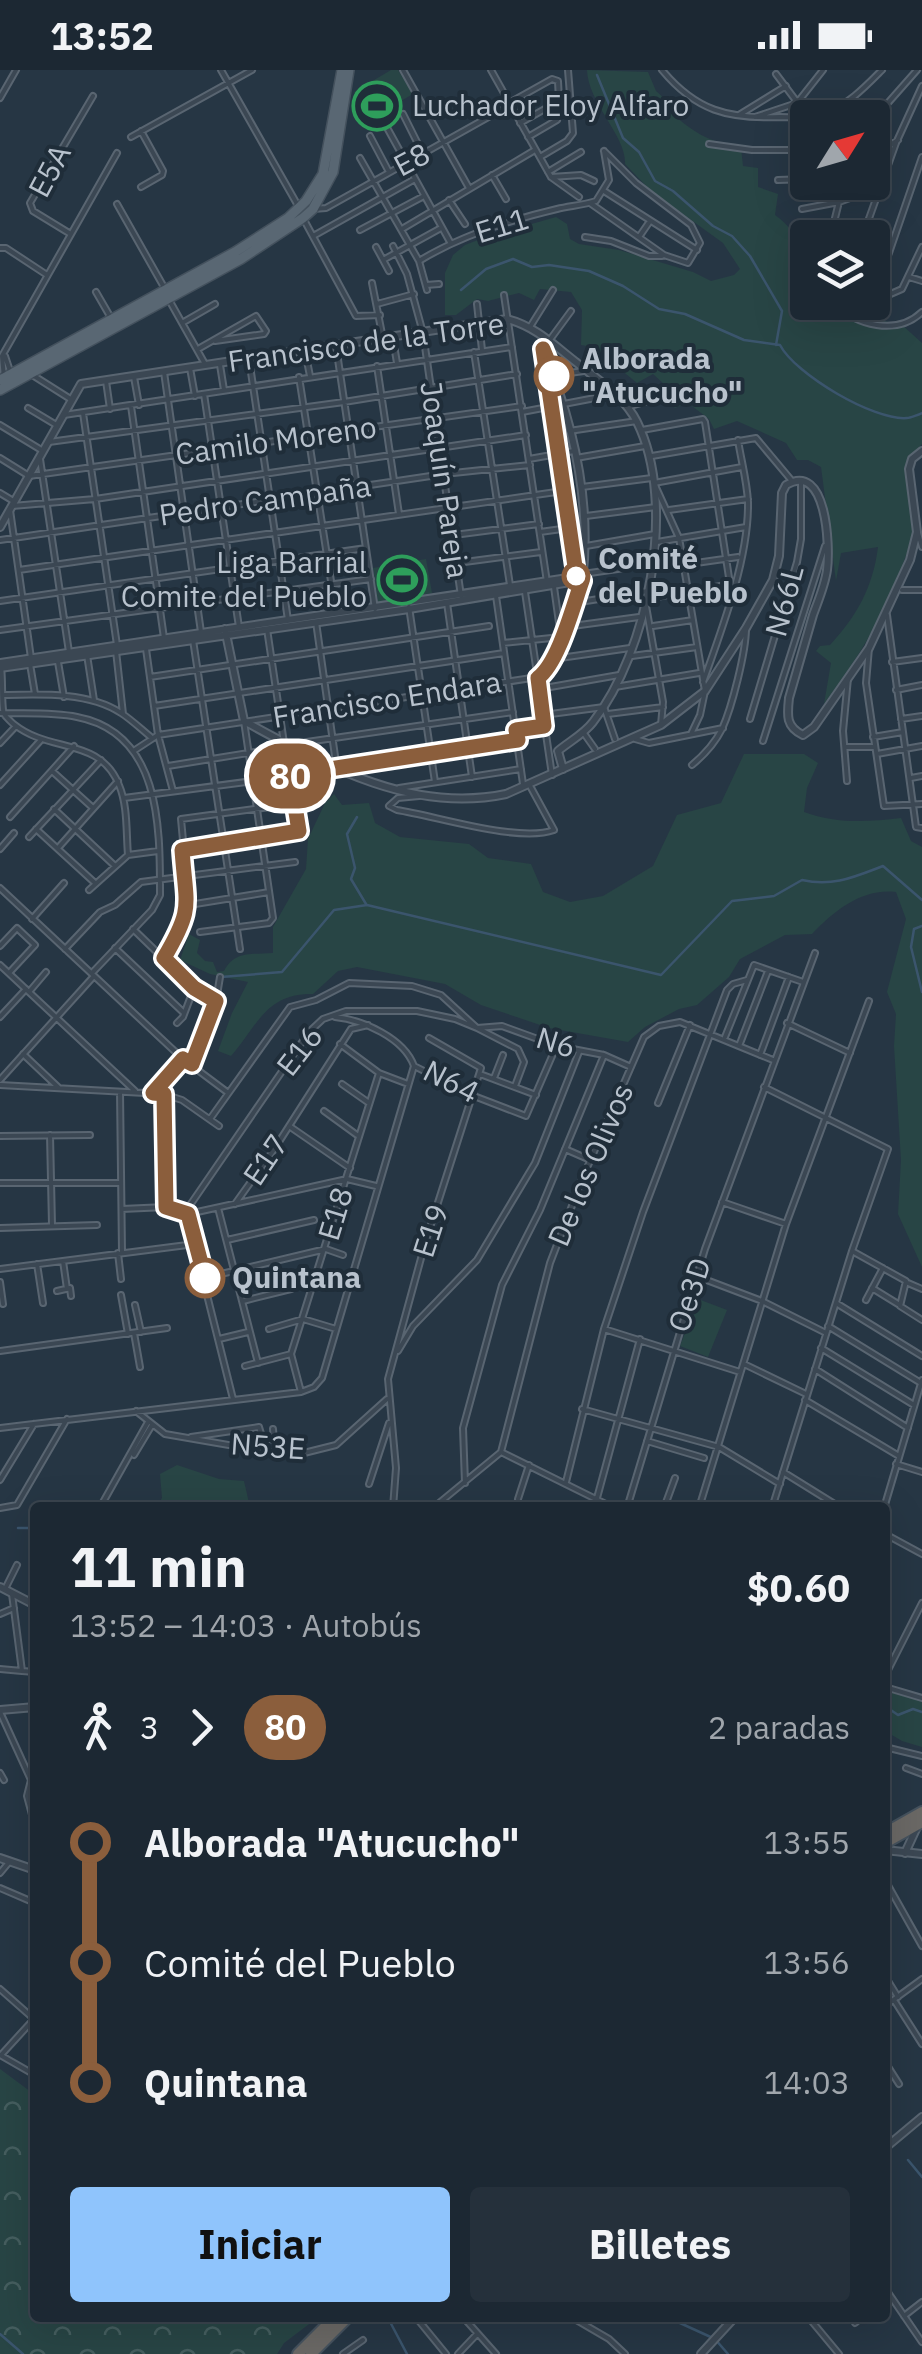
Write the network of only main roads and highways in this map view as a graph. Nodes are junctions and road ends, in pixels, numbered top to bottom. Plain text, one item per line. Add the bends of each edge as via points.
1 (346, 70) edge
2 (302, 213) junction
3 (167, 294) junction
4 (5, 377) edge
5 (0, 390) edge
6 (922, 1812) edge
7 (920, 1823) edge
8 (890, 1830) edge
9 (890, 1843) edge
10 (330, 2322) edge
11 (343, 2322) edge
12 (298, 2354) edge
13 (311, 2354) edge

1 - 2 main road via 322,174
1 - 2 main road via 332,172 312,209
2 - 3 main road
3 - 4 main road
3 - 5 main road
6 - 8 highway
7 - 9 highway
10 - 12 highway
11 - 13 highway

